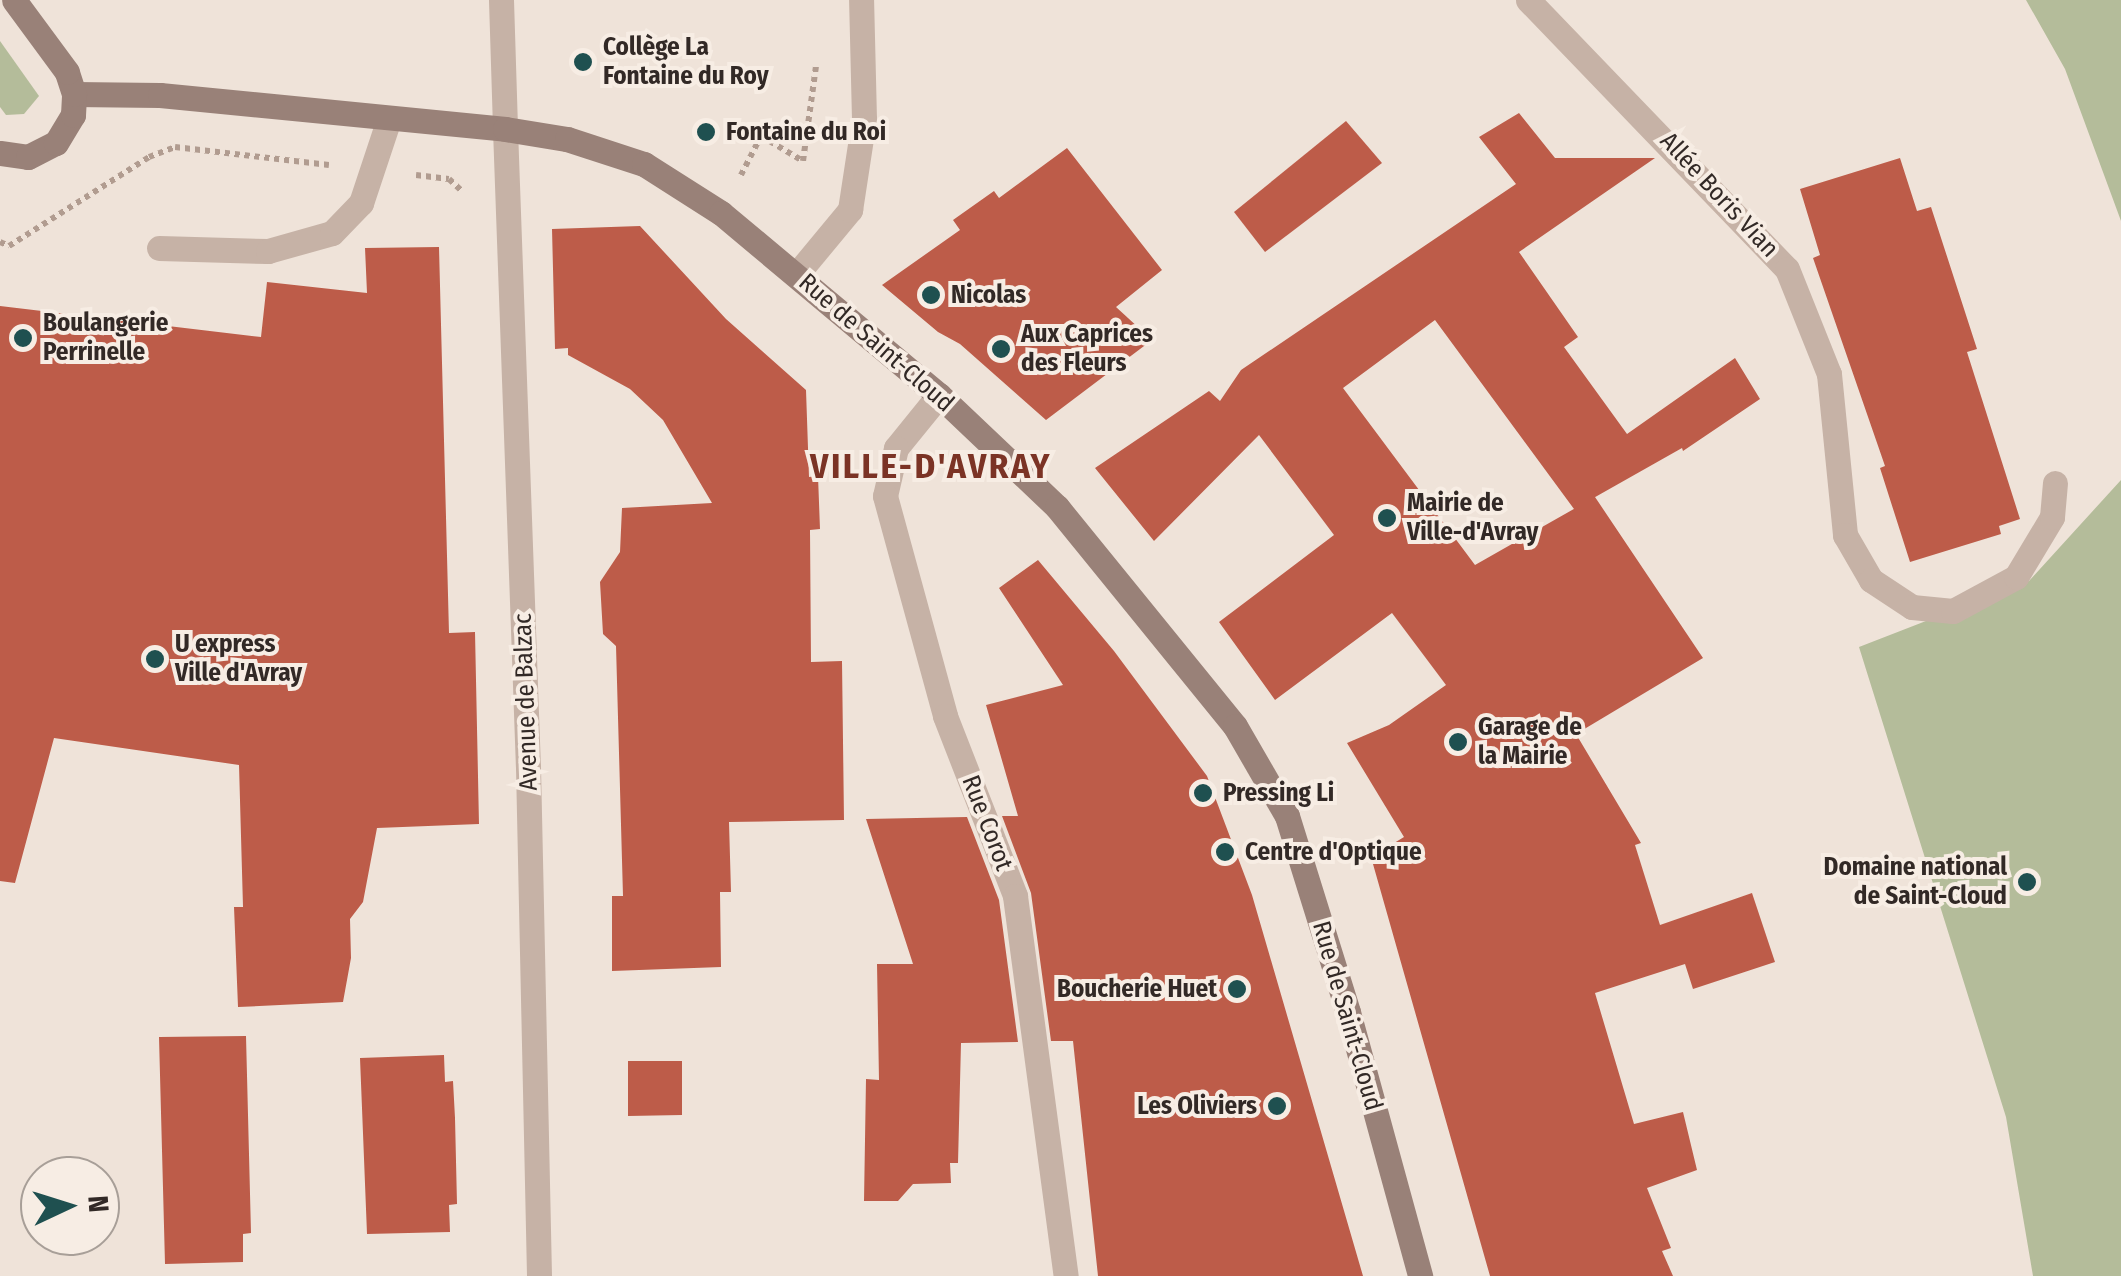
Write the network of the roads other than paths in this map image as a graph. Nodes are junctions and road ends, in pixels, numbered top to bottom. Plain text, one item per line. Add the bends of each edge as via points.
1 (14, 0) edge
2 (501, 0) edge
3 (861, 0) edge
4 (1528, 0) edge
5 (74, 94) junction
6 (389, 119) junction
7 (505, 129) junction
8 (0, 154) edge
9 (158, 248) dead end
10 (796, 275) junction
11 (939, 395) junction
12 (2055, 483) dead end
13 (539, 1276) edge
14 (1066, 1276) edge
15 (1420, 1276) edge

1 - 5 main road via 67,72
2 - 7 street, Avenue de Balzac
3 - 10 street via 864,119 850,210
4 - 12 street, Allée Boris Vian via 1787,269 1829,374 1845,534 1870,580 1912,607 1953,611 2016,577 2052,517
5 - 6 main road, Rue de Saint-Cloud via 160,95
5 - 8 main road via 73,115 56,143 28,157
6 - 7 main road, Rue de Saint-Cloud
6 - 9 street via 361,203 332,232 268,251
7 - 10 main road, Rue de Saint-Cloud via 566,139 644,164 721,213
7 - 13 street, Avenue de Balzac
10 - 11 main road, Rue de Saint-Cloud
11 - 14 street, Rue Corot via 896,448 886,496 945,716 1015,896
11 - 15 main road, Rue de Saint-Cloud via 1057,507 1235,726 1287,816

